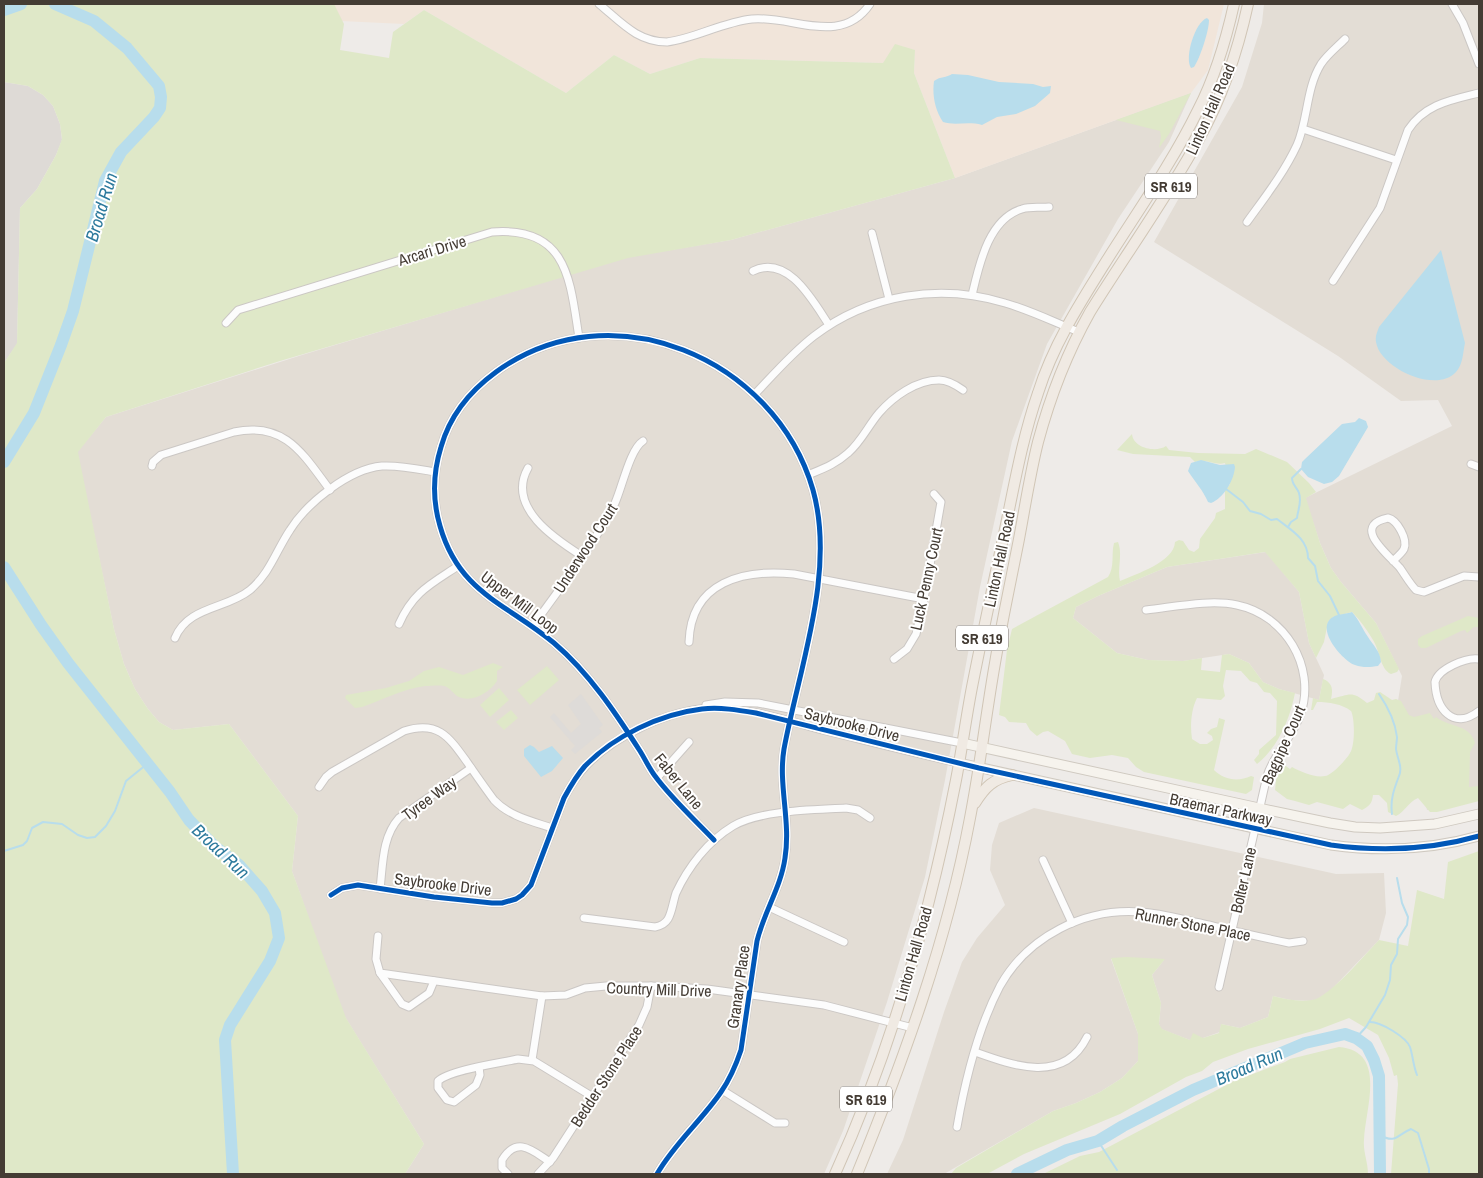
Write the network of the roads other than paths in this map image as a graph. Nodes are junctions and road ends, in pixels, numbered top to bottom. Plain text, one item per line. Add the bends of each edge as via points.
1 (600, 4) edge
2 (870, 4) edge
3 (1234, 4) edge
4 (1248, 4) edge
5 (1452, 4) edge
6 (1345, 39) dead end
7 (1479, 64) edge
8 (1479, 93) edge
9 (1303, 129) junction
10 (1396, 160) junction
11 (1049, 207) dead end
12 (1246, 222) dead end
13 (872, 232) dead end
14 (753, 271) dead end
15 (1333, 281) dead end
16 (972, 295) junction
17 (889, 299) junction
18 (226, 323) dead end
19 (829, 325) junction
20 (1066, 327) junction
21 (1079, 332) junction
22 (579, 338) junction
23 (963, 390) dead end
24 (755, 394) junction
25 (643, 441) dead end
26 (1471, 464) dead end
27 (152, 466) dead end
28 (1479, 467) edge
29 (528, 468) dead end
30 (435, 472) junction
31 (808, 475) junction
32 (330, 490) junction
33 (934, 494) dead end
34 (582, 556) junction
35 (1393, 561) junction
36 (458, 566) junction
37 (1479, 577) edge
38 (819, 578) junction
39 (924, 598) junction
40 (1146, 610) dead end
41 (400, 624) dead end
42 (532, 626) junction
43 (175, 638) dead end
44 (688, 642) dead end
45 (894, 659) dead end
46 (1479, 659) edge
47 (794, 709) junction
48 (692, 711) junction
49 (1479, 711) edge
50 (791, 722) junction
51 (629, 734) junction
52 (689, 742) dead end
53 (962, 743) junction
54 (982, 747) junction
55 (959, 763) junction
56 (471, 768) junction
57 (979, 768) junction
58 (1012, 776) junction
59 (657, 778) junction
60 (319, 787) dead end
61 (972, 808) junction
62 (1259, 808) junction
63 (786, 813) junction
64 (1479, 814) edge
65 (870, 818) dead end
66 (552, 828) junction
67 (1254, 829) junction
68 (1479, 836) edge
69 (714, 840) junction
70 (1043, 860) dead end
71 (380, 889) junction
72 (331, 895) dead end
73 (768, 907) junction
74 (584, 918) dead end
75 (1072, 923) junction
76 (1231, 930) junction
77 (378, 936) dead end
78 (1302, 941) dead end
79 (844, 942) dead end
80 (380, 973) junction
81 (434, 980) junction
82 (651, 986) junction
83 (1219, 987) dead end
84 (750, 994) junction
85 (542, 996) junction
86 (893, 1023) junction
87 (913, 1028) junction
88 (1087, 1036) dead end
89 (975, 1052) junction
90 (532, 1060) junction
91 (479, 1067) junction
92 (722, 1090) junction
93 (593, 1097) junction
94 (785, 1123) dead end
95 (957, 1127) dead end
96 (550, 1162) junction
97 (508, 1174) edge
98 (538, 1174) edge
99 (657, 1174) edge
100 (835, 1174) edge
101 (858, 1174) edge

1 - 2 street via 641,38 667,42 753,19 833,27 853,20
3 - 20 main road, Linton Hall Road / SR 619 via 1220,56 1199,109
4 - 21 main road, Linton Hall Road / SR 619 via 1225,82 1200,138
5 - 7 street
6 - 9 street via 1320,65
8 - 10 street via 1439,103 1418,116 1408,130
9 - 10 street
9 - 12 street via 1280,176
10 - 15 street via 1380,208
11 - 16 street via 1022,209 998,226 986,247
13 - 17 street
14 - 19 street via 773,267 787,274 809,295
16 - 17 street via 927,293
16 - 20 street via 1006,303
17 - 19 street
18 - 22 street, Arcari Drive via 238,310 492,232 508,231 543,241 557,254 565,267 572,292
19 - 24 street via 799,349
20 - 21 street
20 - 53 main road, Linton Hall Road / SR 619 via 1038,391 1027,428
21 - 54 main road, Linton Hall Road / SR 619 via 1059,376 1038,444 994,664
22 - 24 street, Upper Mill Loop via 615,336 670,345 717,366
22 - 30 street, Upper Mill Loop via 519,357 473,392 449,424
23 - 31 street via 939,380 909,389 879,413 849,452
24 - 31 street, Upper Mill Loop via 791,440
25 - 34 street, Underwood Court via 636,448 616,501
26 - 28 street
27 - 32 street via 160,455 234,432 266,430 285,438 300,450
29 - 34 street via 523,485 532,513 554,538
30 - 32 street via 394,466 370,468
30 - 36 street, Upper Mill Loop via 436,511 444,540
31 - 38 street, Upper Mill Loop via 819,525
32 - 43 street via 296,522 273,563 258,582 241,596 193,616
33 - 39 street, Luck Penny Court via 940,502
34 - 42 street, Underwood Court
35 - 35 street via 1404,550 1405,542 1396,522 1388,518 1375,523 1371,534
35 - 37 street via 1420,592 1458,578
36 - 41 street via 418,594 407,607
36 - 42 street, Upper Mill Loop via 488,598
38 - 39 street
38 - 44 street via 762,572 729,580 710,593 695,612
38 - 47 street, Upper Mill Loop
39 - 45 street, Luck Penny Court via 913,641
40 - 62 street, Bagpipe Court via 1237,604 1271,620 1293,644 1304,674 1301,712 1271,766
42 - 51 street, Upper Mill Loop via 577,665 602,694
46 - 49 street via 1468,660 1438,674 1435,682 1447,715 1467,718
47 - 48 street, Saybrooke Drive via 738,701 712,704
47 - 50 street, Upper Mill Loop
47 - 53 street, Saybrooke Drive
48 - 50 street, Saybrooke Drive via 734,709
48 - 51 street, Saybrooke Drive via 659,720
50 - 55 street, Saybrooke Drive
50 - 63 street, Granary Place via 782,768
51 - 59 street, Faber Lane
51 - 66 street, Saybrooke Drive via 599,754 580,773 564,798
52 - 59 street
53 - 54 street, Braemar Parkway
53 - 55 main road, Linton Hall Road / SR 619
54 - 57 main road, Linton Hall Road / SR 619
54 - 62 street, Braemar Parkway
55 - 57 street, Braemar Parkway
55 - 86 main road, Linton Hall Road / SR 619 via 933,884
56 - 60 street via 446,735 438,730 412,728 332,772
56 - 66 street via 500,807
56 - 71 street, Tyree Way via 394,824 386,844
57 - 58 street, Braemar Parkway
57 - 61 main road, Linton Hall Road / SR 619
58 - 61 main road via 988,785
58 - 67 street, Braemar Parkway
59 - 69 street, Faber Lane
61 - 87 main road, Linton Hall Road / SR 619 via 939,945
62 - 64 street, Braemar Parkway via 1330,823 1380,828 1435,824
62 - 67 street, Bagpipe Court
63 - 65 street via 852,808
63 - 69 street via 744,820
63 - 73 street, Granary Place via 785,859
66 - 71 street, Saybrooke Drive via 531,884 513,901 492,904
67 - 68 street, Braemar Parkway via 1331,846 1374,850 1421,848
67 - 76 street, Bolter Lane
69 - 74 street via 685,877 664,924 655,927
70 - 75 street
71 - 72 street, Saybrooke Drive via 350,886
73 - 79 street
73 - 84 street, Granary Place via 757,940
75 - 76 street, Runner Stone Place via 1089,916 1141,912
75 - 89 street, Runner Stone Place via 1046,937 1010,972 993,1000
76 - 78 street, Runner Stone Place via 1289,943
76 - 83 street, Bolter Lane
77 - 80 street via 376,959
80 - 81 street, Country Mill Drive
80 - 81 street via 402,1004 408,1007 428,993
81 - 85 street, Country Mill Drive
82 - 84 street, Country Mill Drive
82 - 85 street, Country Mill Drive via 585,988 566,995
82 - 93 street, Bedder Stone Place via 643,1017
84 - 86 street, Country Mill Drive via 824,1005
84 - 92 street, Granary Place via 741,1050 736,1067
85 - 90 street
86 - 87 street, Country Mill Drive
86 - 100 main road, Linton Hall Road / SR 619
87 - 101 main road, Linton Hall Road / SR 619
88 - 89 street via 1076,1054 1052,1066 1026,1067
89 - 95 street, Runner Stone Place
90 - 91 street via 518,1059
90 - 93 street
91 - 91 street via 445,1075 438,1081 438,1088 447,1100 457,1101 476,1085
92 - 94 street via 776,1123
92 - 99 street, Granary Place
93 - 96 street, Bedder Stone Place
96 - 97 street via 527,1147 515,1147 502,1160 502,1168
96 - 98 street, Bedder Stone Place

